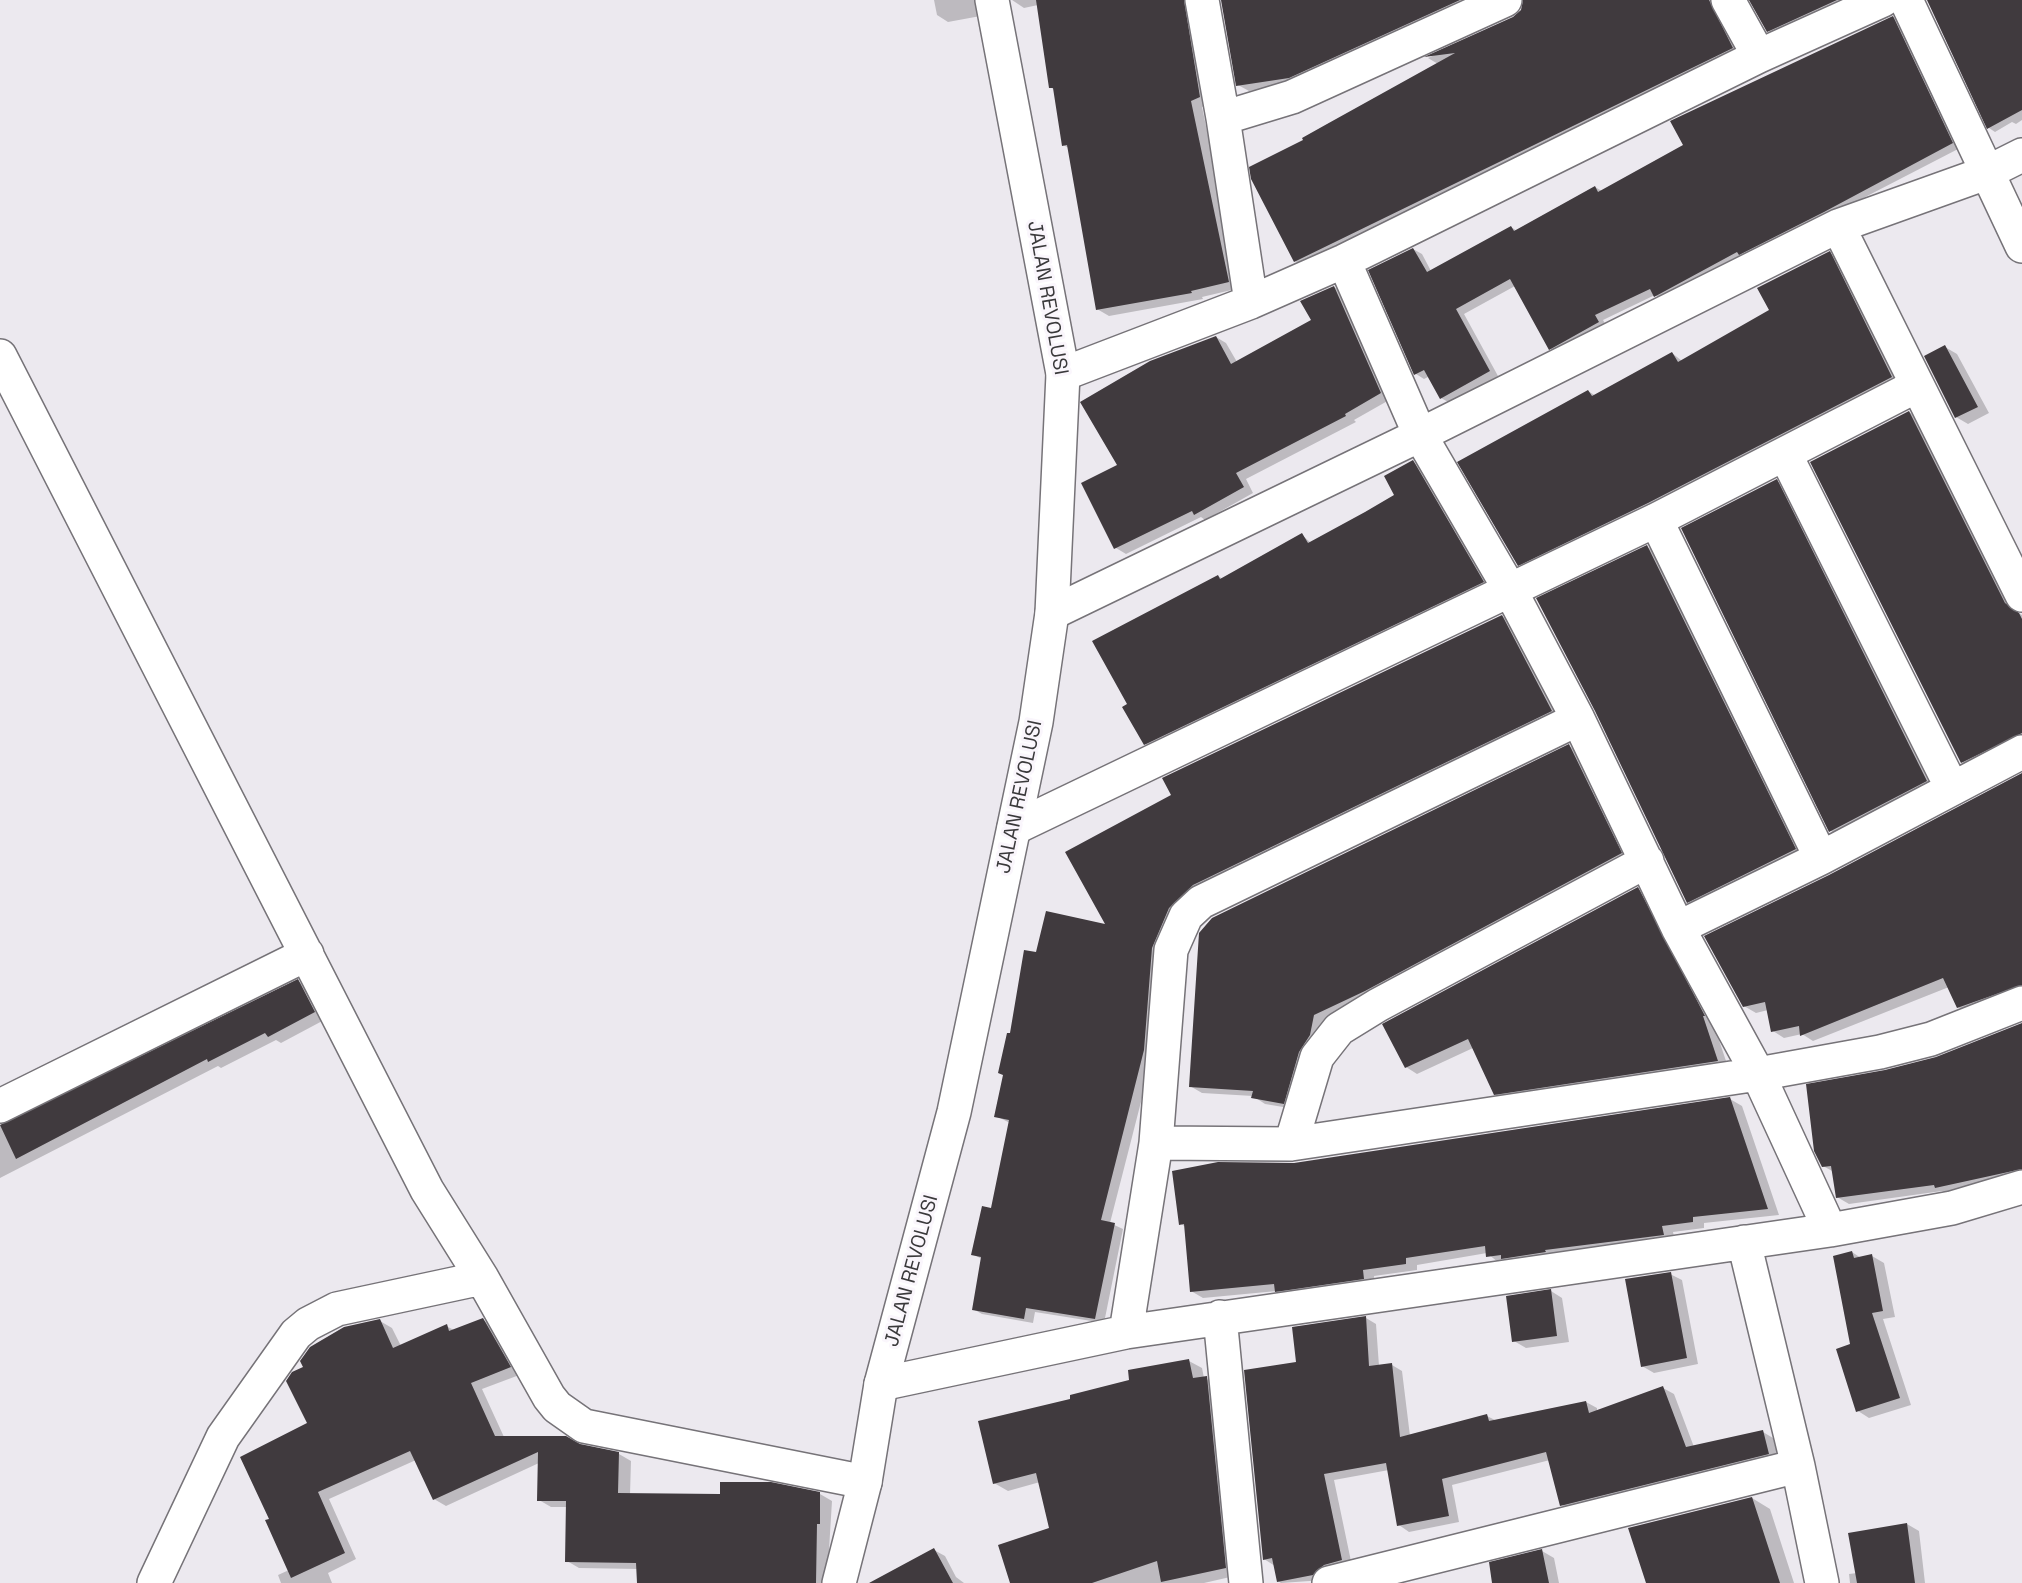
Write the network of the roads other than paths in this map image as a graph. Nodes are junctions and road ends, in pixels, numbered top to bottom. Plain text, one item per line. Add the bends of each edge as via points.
1 (992, 0) edge
2 (1202, 0) edge
3 (1505, 0) edge
4 (1728, 0) edge
5 (1883, 0) edge
6 (1906, 0) edge
7 (1759, 56) junction
8 (1223, 118) junction
9 (2022, 154) edge
10 (1986, 173) junction
11 (1838, 226) junction
12 (2022, 246) edge
13 (1344, 261) junction
14 (1251, 302) junction
15 (0, 356) edge
16 (1063, 374) junction
17 (1916, 386) junction
18 (1420, 435) junction
19 (1785, 454) junction
20 (1656, 520) junction
21 (1509, 588) junction
22 (2022, 595) edge
23 (1052, 613) junction
24 (1578, 718) junction
25 (2022, 752) edge
26 (1952, 789) junction
27 (1014, 828) junction
28 (1821, 858) junction
29 (1647, 861) junction
30 (1678, 928) junction
31 (307, 954) junction
32 (2022, 1003) edge
33 (1758, 1074) junction
34 (0, 1106) edge
35 (1156, 1143) junction
36 (1291, 1144) junction
37 (2022, 1187) edge
38 (1830, 1230) junction
39 (1744, 1242) junction
40 (482, 1278) junction
41 (1220, 1317) junction
42 (1126, 1332) junction
43 (881, 1384) junction
44 (1798, 1466) junction
45 (865, 1482) junction
46 (1820, 1582) edge
47 (154, 1583) edge
48 (839, 1583) edge
49 (1246, 1583) edge
50 (1329, 1583) edge

1 - 16 street, JALAN REVOLUSI
2 - 8 street
3 - 8 street via 1292,97
4 - 7 street
5 - 7 street
6 - 10 street
7 - 13 street
8 - 14 street
9 - 10 street
10 - 11 street
10 - 12 street
11 - 17 street
11 - 18 street
13 - 14 street
13 - 18 street
14 - 16 street
15 - 31 street
16 - 23 street, JALAN REVOLUSI
17 - 19 street
17 - 22 street
18 - 21 street
18 - 23 street
19 - 20 street
19 - 26 street
20 - 21 street
20 - 28 street
21 - 24 street
21 - 27 street
23 - 27 street, JALAN REVOLUSI via 1036,722
24 - 29 street
24 - 35 street via 1201,902 1190,911 1178,928 1171,950
25 - 26 street
26 - 28 street
27 - 43 street, JALAN REVOLUSI via 954,1112
28 - 30 street
29 - 30 street
29 - 36 street via 1339,1029 1317,1057
30 - 33 street
31 - 34 street
31 - 40 street via 427,1190
32 - 33 street via 1931,1039
33 - 36 street
33 - 38 street
35 - 36 street
35 - 42 street
37 - 38 street via 1952,1208
38 - 39 street
39 - 41 street
39 - 44 street
40 - 45 street via 549,1397 584,1426
40 - 47 street via 352,1305 319,1318 296,1334 223,1437
41 - 42 street
41 - 49 street
42 - 43 street
43 - 45 street, JALAN REVOLUSI
44 - 46 street
44 - 50 street
45 - 48 street, JALAN REVOLUSI

